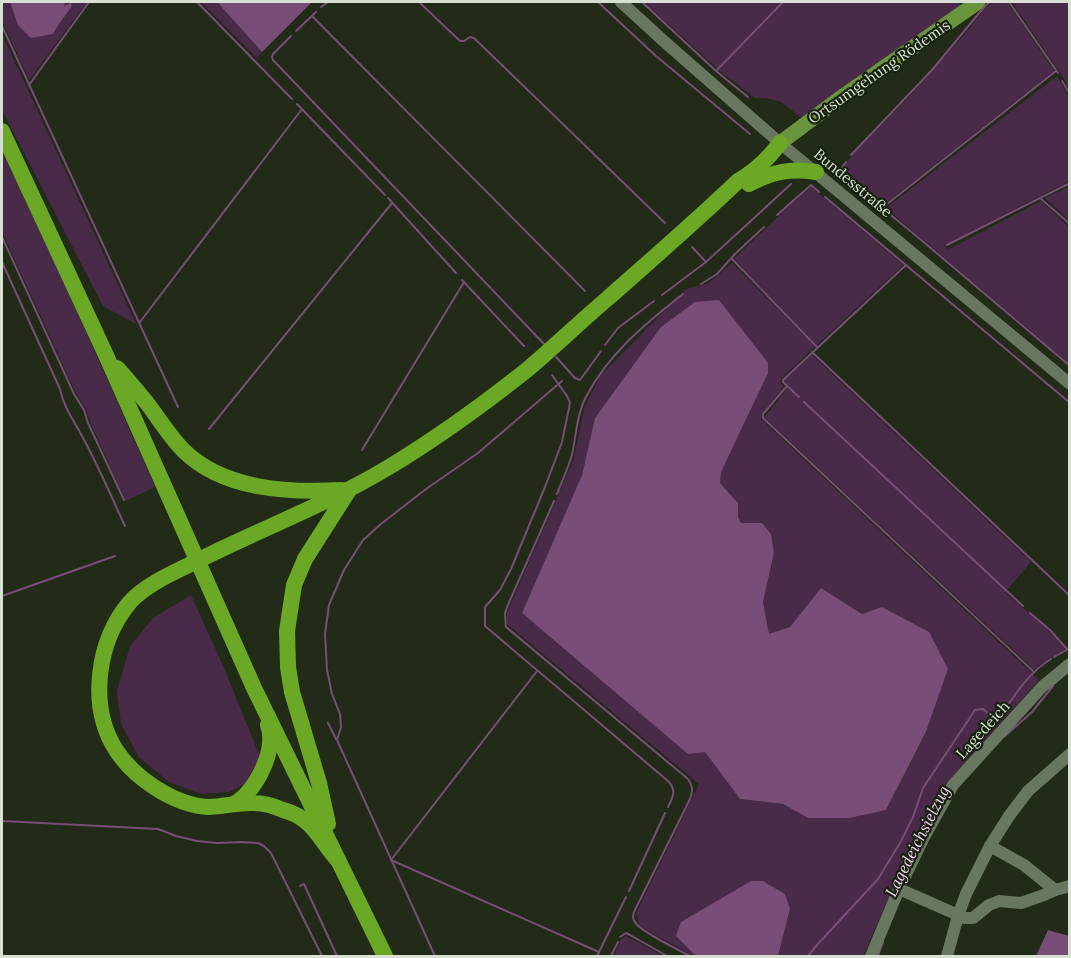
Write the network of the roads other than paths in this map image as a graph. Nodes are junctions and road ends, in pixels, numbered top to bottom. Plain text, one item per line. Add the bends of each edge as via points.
1 (621, 2) edge
2 (978, 2) edge
3 (2, 131) edge
4 (780, 142) junction
5 (816, 172) junction
6 (712, 206) junction
7 (105, 353) junction
8 (1070, 384) edge
9 (349, 489) junction
10 (1070, 664) edge
11 (254, 688) junction
12 (1070, 754) edge
13 (232, 804) junction
14 (990, 846) junction
15 (336, 855) junction
16 (1070, 886) edge
17 (899, 889) junction
18 (1055, 890) junction
19 (958, 916) junction
20 (385, 957) edge
21 (871, 957) edge
22 (947, 957) edge

1 - 4 street, Bundesstraße
2 - 4 main road, Ortsumgehung Rödemis
3 - 7 highway
4 - 5 street, Bundesstraße
4 - 6 highway via 765,148 738,182
5 - 6 highway via 800,169 771,174
5 - 8 street, Bundesstraße
6 - 9 highway via 543,356 484,403 430,441
7 - 9 highway via 183,450 212,471 247,484 282,490
7 - 11 highway
9 - 13 highway via 156,582 131,601 109,636 99,693 116,750 142,779 188,803 207,807
9 - 15 highway via 305,559 294,585 287,631 292,692
10 - 17 street, Lagedeich via 1042,687 953,785
11 - 13 highway via 271,734 268,750 257,781
11 - 15 highway
12 - 14 street via 1028,790
13 - 15 highway via 261,803 293,814 310,825
14 - 18 street via 1024,865
14 - 19 street
15 - 20 highway
16 - 18 street
17 - 19 street
17 - 21 street, Lagedeich
18 - 19 street via 1021,903 989,905 973,918
19 - 22 street

